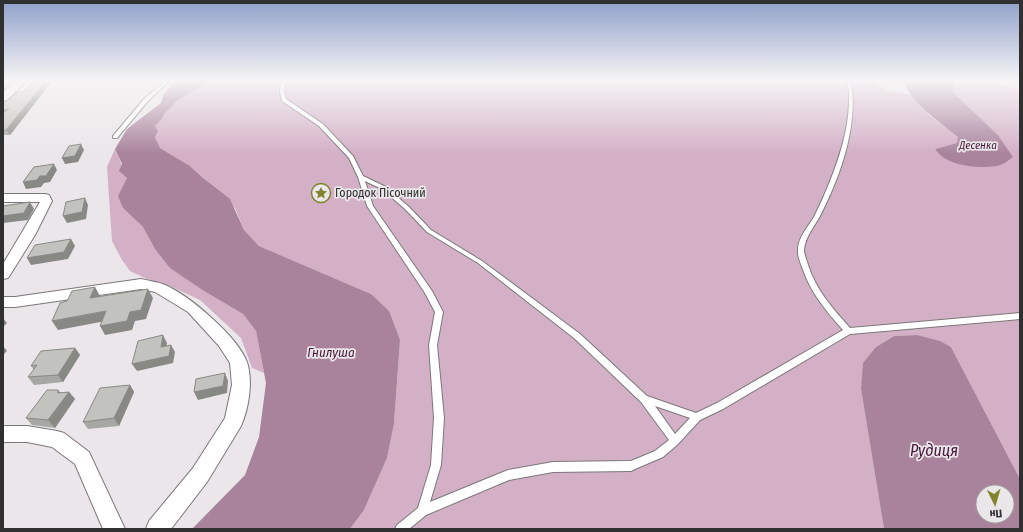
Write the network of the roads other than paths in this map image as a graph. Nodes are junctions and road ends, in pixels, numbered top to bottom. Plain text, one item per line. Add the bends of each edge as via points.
1 (142, 105) edge
2 (291, 105) edge
3 (851, 105) edge
4 (115, 137) dead end
5 (361, 177) junction
6 (3, 198) edge
7 (3, 275) edge
8 (3, 302) edge
9 (1020, 316) edge
10 (848, 331) junction
11 (644, 398) junction
12 (697, 417) junction
13 (3, 434) edge
14 (675, 441) junction
15 (422, 511) junction
16 (114, 529) edge
17 (157, 529) edge
18 (401, 529) edge

1 - 4 lane
2 - 5 lane via 321,125 351,157
3 - 10 lane via 842,148 827,198 804,235 801,252 813,289
5 - 11 lane via 384,188 429,232 480,262 577,336
5 - 15 lane via 370,206 439,312 433,345 439,418 436,465
6 - 7 street via 38,197 45,198 46,201
8 - 17 street via 141,284 160,288 193,308 225,342 238,362 241,384 234,420 200,475
9 - 10 lane
10 - 12 lane
11 - 12 lane
11 - 14 lane
12 - 14 lane
13 - 16 street via 27,434 58,439 82,458
14 - 15 lane via 659,454 631,466 553,467 508,475
15 - 18 lane

